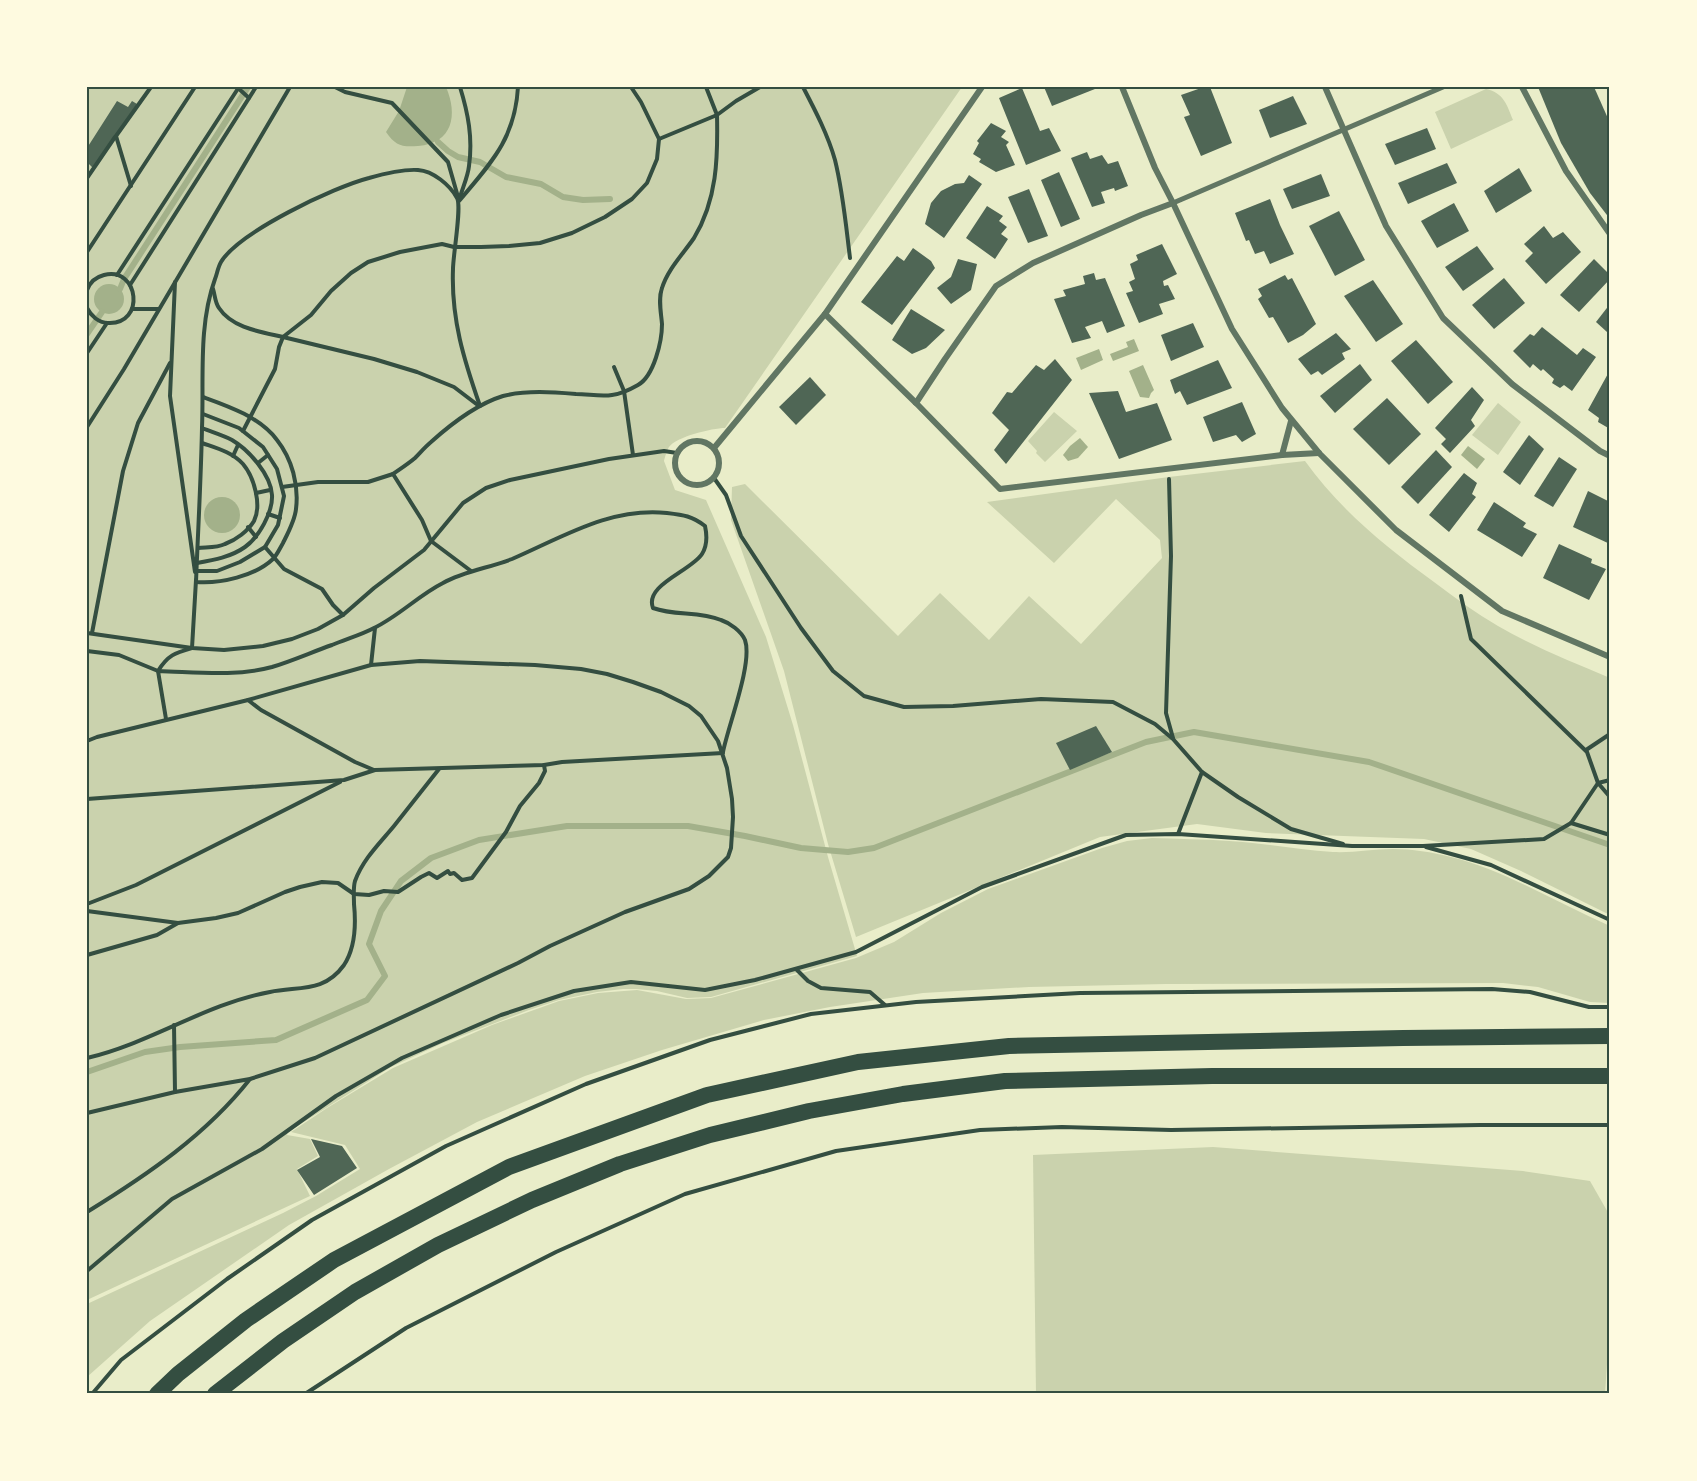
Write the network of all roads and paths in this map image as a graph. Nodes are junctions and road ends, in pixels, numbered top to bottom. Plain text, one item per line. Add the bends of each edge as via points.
1 (151, 87) edge
2 (195, 87) edge
3 (256, 87) edge
4 (290, 87) edge
5 (335, 87) edge
6 (460, 87) edge
7 (518, 87) edge
8 (631, 87) edge
9 (706, 87) edge
10 (760, 87) edge
11 (803, 87) edge
12 (982, 87) edge
13 (1122, 87) edge
14 (1325, 87) edge
15 (1443, 87) edge
16 (1522, 87) edge
17 (238, 88) edge
18 (249, 98) junction
19 (717, 115) junction
20 (1343, 130) junction
21 (116, 136) junction
22 (659, 139) junction
23 (87, 178) edge
24 (130, 186) junction
25 (459, 201) junction
26 (1173, 203) junction
27 (1610, 234) edge
28 (454, 247) junction
29 (87, 252) edge
30 (117, 275) junction
31 (852, 277) junction
32 (175, 282) junction
33 (130, 285) junction
34 (212, 286) junction
35 (87, 290) edge
36 (132, 309) junction
37 (159, 309) junction
38 (87, 311) edge
39 (825, 314) junction
40 (107, 323) junction
41 (283, 337) junction
42 (87, 353) edge
43 (172, 360) junction
44 (614, 367) dead end
45 (624, 391) junction
46 (203, 398) junction
47 (916, 403) junction
48 (480, 406) junction
49 (202, 414) junction
50 (249, 417) junction
51 (1291, 420) junction
52 (87, 427) edge
53 (202, 428) junction
54 (243, 431) junction
55 (202, 443) junction
56 (238, 445) junction
57 (714, 448) junction
58 (677, 453) junction
59 (1318, 453) junction
60 (268, 455) junction
61 (633, 455) junction
62 (1282, 455) junction
63 (233, 456) junction
64 (1610, 456) edge
65 (258, 464) junction
66 (1169, 470) junction
67 (393, 474) junction
68 (714, 478) junction
69 (296, 485) junction
70 (282, 487) junction
71 (270, 490) junction
72 (256, 493) junction
73 (268, 514) junction
74 (280, 518) junction
75 (248, 527) junction
76 (256, 537) junction
77 (431, 541) junction
78 (265, 547) junction
79 (198, 549) junction
80 (230, 554) junction
81 (274, 558) junction
82 (197, 563) junction
83 (235, 564) junction
84 (197, 571) junction
85 (472, 571) junction
86 (196, 582) junction
87 (1461, 596) dead end
88 (343, 615) junction
89 (375, 628) junction
90 (90, 633) edge
91 (192, 648) junction
92 (87, 651) edge
93 (1610, 657) edge
94 (371, 665) junction
95 (158, 671) junction
96 (248, 700) junction
97 (166, 719) junction
98 (1610, 734) edge
99 (1173, 739) junction
100 (87, 741) edge
101 (1585, 750) junction
102 (723, 753) junction
103 (544, 765) junction
104 (440, 768) junction
105 (375, 771) junction
106 (1202, 772) junction
107 (344, 780) junction
108 (1610, 780) edge
109 (1598, 783) junction
110 (1610, 797) edge
111 (87, 799) edge
112 (1571, 823) junction
113 (1178, 834) junction
114 (1610, 835) edge
115 (1352, 846) junction
116 (1423, 846) junction
117 (354, 894) junction
118 (87, 904) edge
119 (87, 911) edge
120 (1610, 920) edge
121 (178, 923) junction
122 (87, 955) edge
123 (796, 969) junction
124 (885, 1006) dead end
125 (174, 1027) junction
126 (1610, 1036) edge
127 (87, 1058) edge
128 (1610, 1076) edge
129 (250, 1079) junction
130 (175, 1092) junction
131 (87, 1113) edge
132 (1610, 1125) edge
133 (87, 1212) edge
134 (87, 1271) edge
135 (157, 1394) edge
136 (215, 1394) edge
137 (305, 1394) edge

1 - 21 path
2 - 24 path
3 - 18 path
4 - 32 path
5 - 25 path via 392,103 448,162
6 - 25 path via 471,134 469,166
7 - 25 path via 512,126 503,144
8 - 22 path
9 - 19 path
10 - 19 path
11 - 31 path via 835,160
12 - 31 street
13 - 26 street
14 - 20 street
15 - 20 street
16 - 27 street via 1566,171
17 - 18 path
17 - 30 path
18 - 33 path
19 - 22 path
19 - 45 path via 717,161 711,199 702,224 661,289 658,352 645,379
20 - 26 street
20 - 64 street via 1386,226 1443,318 1512,384
21 - 23 path
21 - 24 path
22 - 28 path via 657,159 646,183 632,199 605,217 540,243
24 - 29 path
25 - 28 path
25 - 34 path via 450,187 419,170 368,178 302,204 241,240 221,262
26 - 47 street via 1033,263 996,286
26 - 51 street via 1232,329
28 - 41 path via 442,244 368,262
28 - 48 path via 453,302 458,334
30 - 33 path
30 - 35 path via 100,276
31 - 39 street
32 - 37 path
32 - 43 path
33 - 36 path via 134,292
34 - 41 path via 218,306 229,320
34 - 46 path via 204,322
36 - 37 path
36 - 40 path via 116,323
37 - 52 path
38 - 40 path
39 - 47 street
39 - 57 street
40 - 42 path
41 - 48 path via 417,372 454,387
41 - 50 path via 275,369
43 - 86 path via 170,396
43 - 90 path via 138,423 123,471
44 - 45 path
45 - 48 path via 614,395 532,393 504,396
45 - 61 path
46 - 49 path
46 - 50 path
47 - 66 street via 1000,489
48 - 67 path
49 - 53 path
49 - 54 path
50 - 54 path
50 - 69 path via 276,438 290,459
51 - 59 street
51 - 62 street
53 - 55 path
53 - 56 path
54 - 60 path
55 - 63 path
55 - 79 path
56 - 63 path
56 - 65 path
57 - 58 street via 705,441 690,441
57 - 68 street via 720,465
58 - 61 path
58 - 68 street via 676,472 686,482 701,485
59 - 62 street
59 - 93 street via 1396,530 1502,611
60 - 65 path
60 - 70 path
61 - 77 path via 486,488 463,503
62 - 66 street
63 - 72 path via 253,481
65 - 71 path
66 - 99 path via 1171,556 1166,713
67 - 69 path via 368,482
67 - 77 path
68 - 99 path via 726,495 741,536 801,628 833,671 864,696 904,707 1041,699 1113,702 1155,724
69 - 70 path
69 - 81 path via 296,510
70 - 74 path
71 - 72 path
71 - 73 path
72 - 75 path via 254,520
73 - 74 path
73 - 76 path
74 - 78 path
75 - 76 path
75 - 79 path via 224,545
76 - 80 path
77 - 85 path
77 - 88 path
78 - 81 path
78 - 83 path
79 - 82 path
80 - 82 path
80 - 83 path
81 - 86 path via 229,580
81 - 88 path via 284,569 322,589
82 - 84 path
83 - 84 path via 217,571
84 - 86 path
85 - 89 path via 442,583
85 - 102 path via 620,515 648,511 694,518 705,526 707,536 702,554 662,585 651,602 653,608 663,612 721,620 742,635 746,660
86 - 91 path
87 - 101 path via 1471,639
88 - 91 path via 318,630 263,646
89 - 94 path
89 - 95 path via 251,671
90 - 91 path
91 - 95 path via 173,654
92 - 95 path via 119,655
94 - 96 path
94 - 102 path via 420,660 535,665 607,674 689,706 710,727
95 - 97 path
96 - 97 path
96 - 105 path via 261,711
97 - 100 path
98 - 101 path
99 - 106 path
101 - 109 path
102 - 103 path
102 - 129 path via 732,799 732,836 728,857 709,876 689,889 625,912 315,1058
103 - 104 path
103 - 117 path via 539,783 472,878 462,880 448,871 437,878 429,873 398,892
104 - 105 path
104 - 117 path via 365,860 354,883
105 - 107 path
106 - 113 path
106 - 115 path via 1291,829
107 - 111 path
107 - 118 path via 136,885
108 - 109 path
109 - 110 path
109 - 112 path
112 - 114 path
112 - 116 path via 1544,839
113 - 115 path
113 - 123 path via 1126,835 982,887 861,951
115 - 116 path
116 - 120 path via 1491,865
117 - 121 path via 338,883 322,882 285,892 238,913
117 - 125 path via 355,933 351,951 328,981 238,999
119 - 121 path
121 - 122 path via 158,935
123 - 124 path via 821,988 870,992
123 - 134 path via 705,990 631,982 574,991 501,1014 402,1058 336,1096 262,1149 172,1199
125 - 127 path
125 - 130 path
126 - 135 highway via 1009,1046 858,1062 707,1095 509,1167 344,1254 246,1320
128 - 136 highway via 1212,1076 1005,1082 903,1094 810,1111 665,1149 531,1200 438,1245 355,1292
129 - 130 path
129 - 133 path via 189,1143
130 - 131 path
132 - 137 path via 1171,1130 1062,1127 980,1130 836,1151 685,1194 556,1252 406,1328

